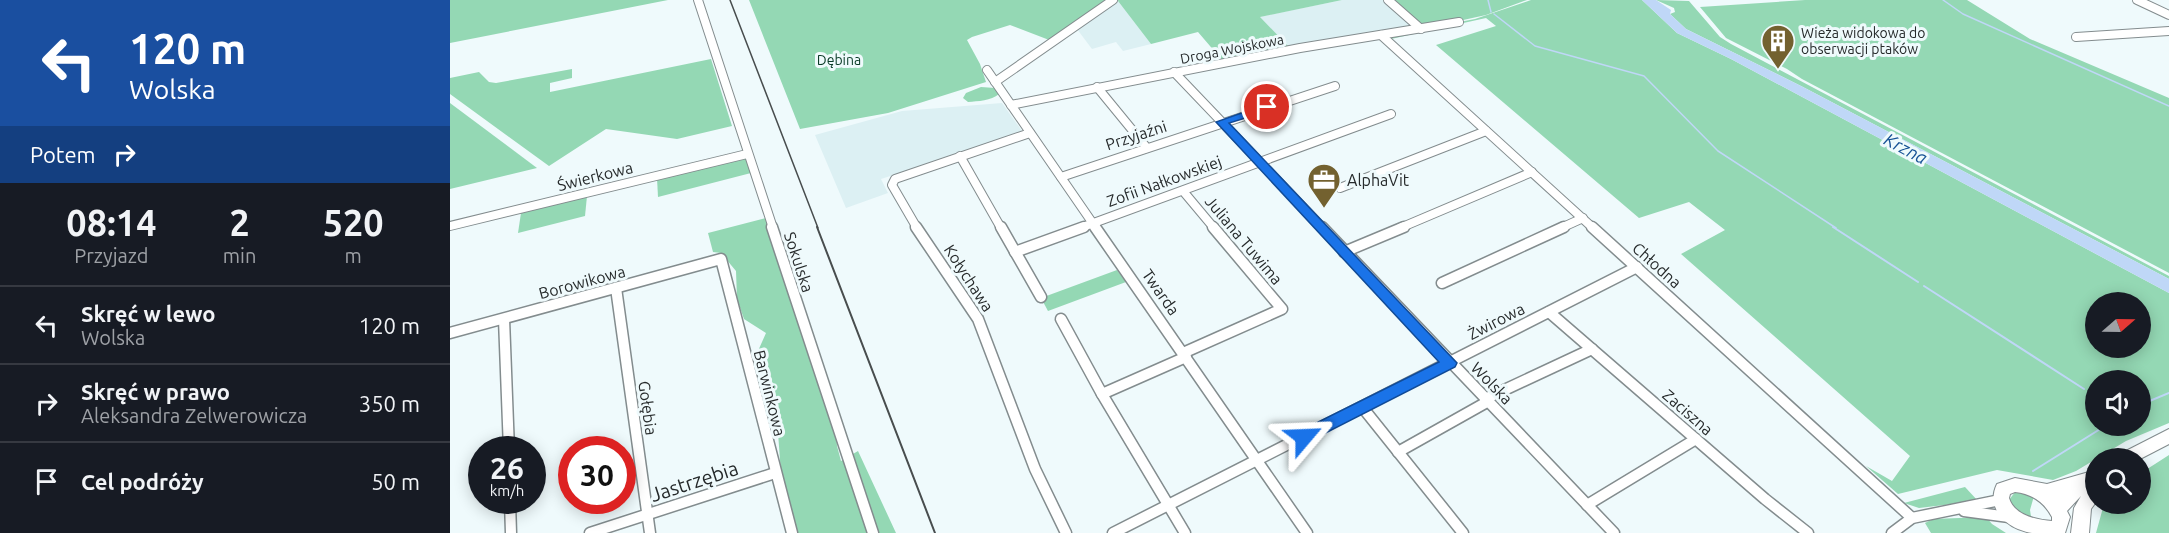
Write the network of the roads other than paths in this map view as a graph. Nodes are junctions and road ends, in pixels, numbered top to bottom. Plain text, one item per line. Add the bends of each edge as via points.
1 (698, 0) edge
2 (1113, 0) edge
3 (1388, 0) edge
4 (2137, 0) edge
5 (2169, 15) edge
6 (1459, 22) dead end
7 (1421, 29) junction
8 (2169, 31) edge
9 (1381, 35) junction
10 (2076, 37) dead end
11 (987, 70) dead end
12 (1174, 72) junction
13 (995, 82) junction
14 (1335, 86) dead end
15 (1097, 87) junction
16 (1011, 105) junction
17 (1391, 114) dead end
18 (1221, 122) junction
19 (1486, 130) junction
20 (1030, 133) junction
21 (1147, 148) junction
22 (747, 154) junction
23 (960, 156) junction
24 (1258, 162) junction
25 (1532, 171) junction
26 (1061, 177) junction
27 (1340, 188) dead end
28 (1183, 191) junction
29 (1583, 218) junction
30 (1093, 223) junction
31 (450, 226) edge
32 (1015, 252) junction
33 (1344, 252) junction
34 (721, 259) joint
35 (1637, 267) junction
36 (1442, 283) dead end
37 (616, 288) junction
38 (1041, 297) dead end
39 (1549, 312) junction
40 (504, 319) junction
41 (1061, 320) dead end
42 (450, 333) edge
43 (1592, 349) junction
44 (1185, 355) junction
45 (1450, 363) junction
46 (1102, 393) junction
47 (1486, 400) junction
48 (1363, 408) junction
49 (508, 436) edge
50 (2169, 436) edge
51 (1696, 439) junction
52 (2147, 448) edge
53 (1398, 452) junction
54 (1257, 460) junction
55 (775, 473) junction
56 (2085, 482) edge
57 (2085, 486) edge
58 (2038, 491) junction
59 (2000, 500) junction
60 (2085, 503) edge
61 (1168, 505) junction
62 (1587, 506) junction
63 (2058, 509) junction
64 (1952, 510) junction
65 (511, 514) edge
66 (648, 514) junction
67 (2010, 517) junction
68 (1912, 518) junction
69 (2056, 531) edge
70 (2035, 532) edge
71 (512, 533) edge
72 (590, 533) edge
73 (650, 533) edge
74 (792, 533) edge
75 (873, 533) edge
76 (1066, 533) edge
77 (1113, 533) edge
78 (1185, 533) edge
79 (1307, 533) edge
80 (1463, 533) edge
81 (1614, 533) edge
82 (1808, 533) edge
83 (1892, 533) edge
84 (2080, 533) edge

1 - 22 street, Sokulska
2 - 13 street
3 - 7 street
4 - 5 street
6 - 7 street, Droga Wojskowa
7 - 9 street, Droga Wojskowa
8 - 10 street
9 - 12 street, Droga Wojskowa
9 - 19 street, Chłodna
11 - 13 street, Twarda
12 - 15 street, Droga Wojskowa
12 - 18 street, Wolska
13 - 16 street, Twarda
14 - 18 street, Przyjaźni
15 - 16 street, Droga Wojskowa
15 - 21 street
16 - 20 street, Twarda
17 - 24 street, Zofii Nałkowskiej
18 - 21 street, Przyjaźni
18 - 24 street, Wolska
19 - 25 street, Chłodna
19 - 27 street
20 - 23 street, Kołychawa
20 - 26 street, Twarda
21 - 26 street, Przyjaźni
22 - 31 street, Świerkowa
22 - 75 street, Sokulska
23 - 32 street
23 - 76 street, Kołychawa via 900,176 892,186 978,319 1035,469
24 - 28 street, Zofii Nałkowskiej
24 - 33 street, Wolska
25 - 29 street, Chłodna
25 - 33 street
26 - 30 street, Twarda
28 - 30 street, Zofii Nałkowskiej
28 - 44 street, Juliana Tuwima via 1282,309
29 - 35 street, Chłodna
29 - 36 street
30 - 32 street, Zofii Nałkowskiej
30 - 44 street, Twarda
32 - 38 street
33 - 45 street, Wolska
34 - 37 street, Borowikowa
34 - 55 street, Barwinkowa
35 - 39 street, Żwirowa
35 - 68 street, Chłodna
37 - 40 street, Borowikowa
37 - 66 street, Gołębia
39 - 43 street, Zaciszna
39 - 45 street, Żwirowa
40 - 42 street, Borowikowa
40 - 49 street
41 - 46 street
43 - 47 street via 1532,374
43 - 51 street, Zaciszna
44 - 46 street
44 - 54 street, Twarda
45 - 47 street, Wolska
45 - 48 street, Żwirowa
46 - 61 street
47 - 53 street
47 - 62 street, Wolska
48 - 53 street
48 - 54 street, Żwirowa
50 - 52 street
51 - 62 street
51 - 82 street, Zaciszna
53 - 80 street
54 - 61 street, Żwirowa
54 - 79 street, Twarda
55 - 66 street, Jastrzębia
55 - 74 street, Barwinkowa
56 - 58 street
57 - 63 street via 2066,498
58 - 59 street via 2011,486 2003,489
58 - 63 street
59 - 64 street
59 - 67 street
60 - 84 street
61 - 77 street, Żwirowa
61 - 78 street
62 - 81 street, Wolska
63 - 69 street via 2062,521
64 - 67 street
64 - 68 street
65 - 71 street
66 - 72 street, Jastrzębia
66 - 73 street, Gołębia
67 - 70 street
68 - 83 street
69 - 70 street

